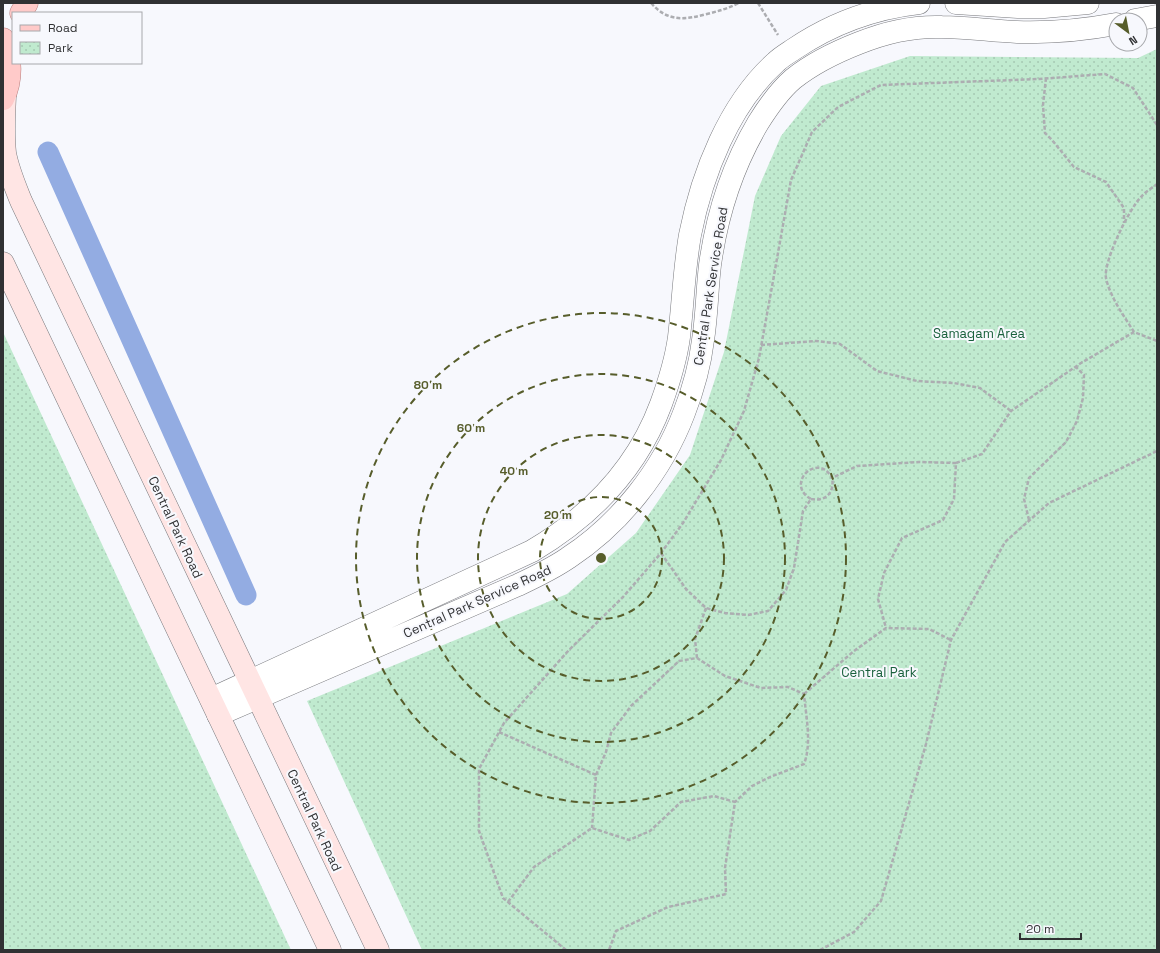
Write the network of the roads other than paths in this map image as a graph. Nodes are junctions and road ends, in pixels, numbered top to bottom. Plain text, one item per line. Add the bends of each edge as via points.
1 (27, 3) edge
2 (919, 3) edge
3 (956, 3) edge
4 (1088, 3) edge
5 (22, 12) edge
6 (1108, 25) edge
7 (8, 43) edge
8 (4, 98) edge
9 (3, 263) edge
10 (253, 689) junction
11 (214, 707) junction
12 (330, 950) edge
13 (378, 950) edge

1 - 5 main road
2 - 10 street, Central Park Service Road via 878,10 826,30 777,61 742,102 725,131 701,189 690,236 679,337 662,403 632,460 595,505 555,538 532,551
3 - 4 street via 1018,7
6 - 10 street, Central Park Service Road via 1038,32 941,27 905,29 836,52 792,80 763,115 733,172 714,240 703,340 692,389 664,456 634,498 589,543 543,573
7 - 8 main road via 9,83
8 - 10 main road, Central Park Road via 6,154 21,202
9 - 11 main road
10 - 11 street
10 - 13 main road, Central Park Road
11 - 12 main road

